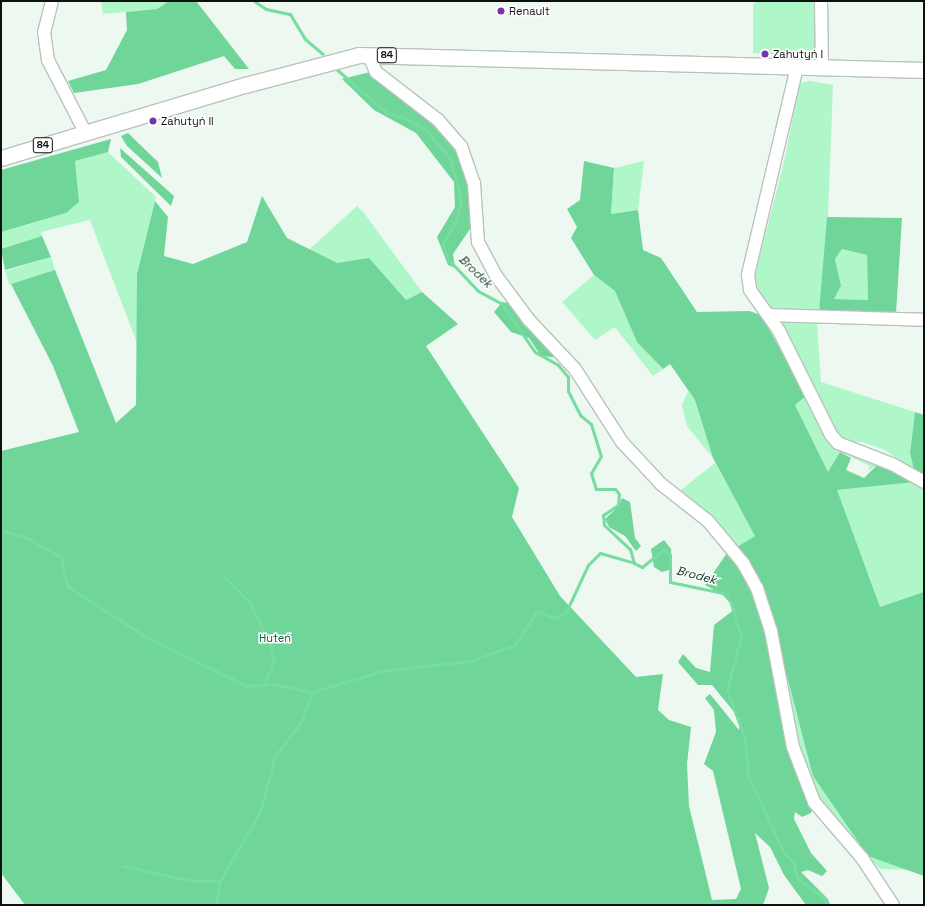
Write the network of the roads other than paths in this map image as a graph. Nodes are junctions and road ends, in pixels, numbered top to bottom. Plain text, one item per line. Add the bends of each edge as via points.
1 (52, 1) edge
2 (821, 1) edge
3 (369, 55) junction
4 (797, 67) junction
5 (822, 68) junction
6 (924, 70) edge
7 (85, 132) junction
8 (1, 158) edge
9 (769, 314) junction
10 (924, 320) edge
11 (924, 482) edge
12 (893, 905) edge

1 - 7 street via 44,44 48,60
2 - 5 street
3 - 4 main road, 84
3 - 7 main road, 84 via 328,62
3 - 12 street via 376,72 438,120 461,146 474,182 478,242 497,277 539,331 575,369 622,442 661,484 708,521 743,563 757,588 771,631 793,747 811,796 821,814 862,858
4 - 5 main road, 84
4 - 9 street via 748,274 750,290
5 - 6 main road, 84
7 - 8 main road, 84
9 - 10 street
9 - 11 street via 831,436 838,443 892,464

